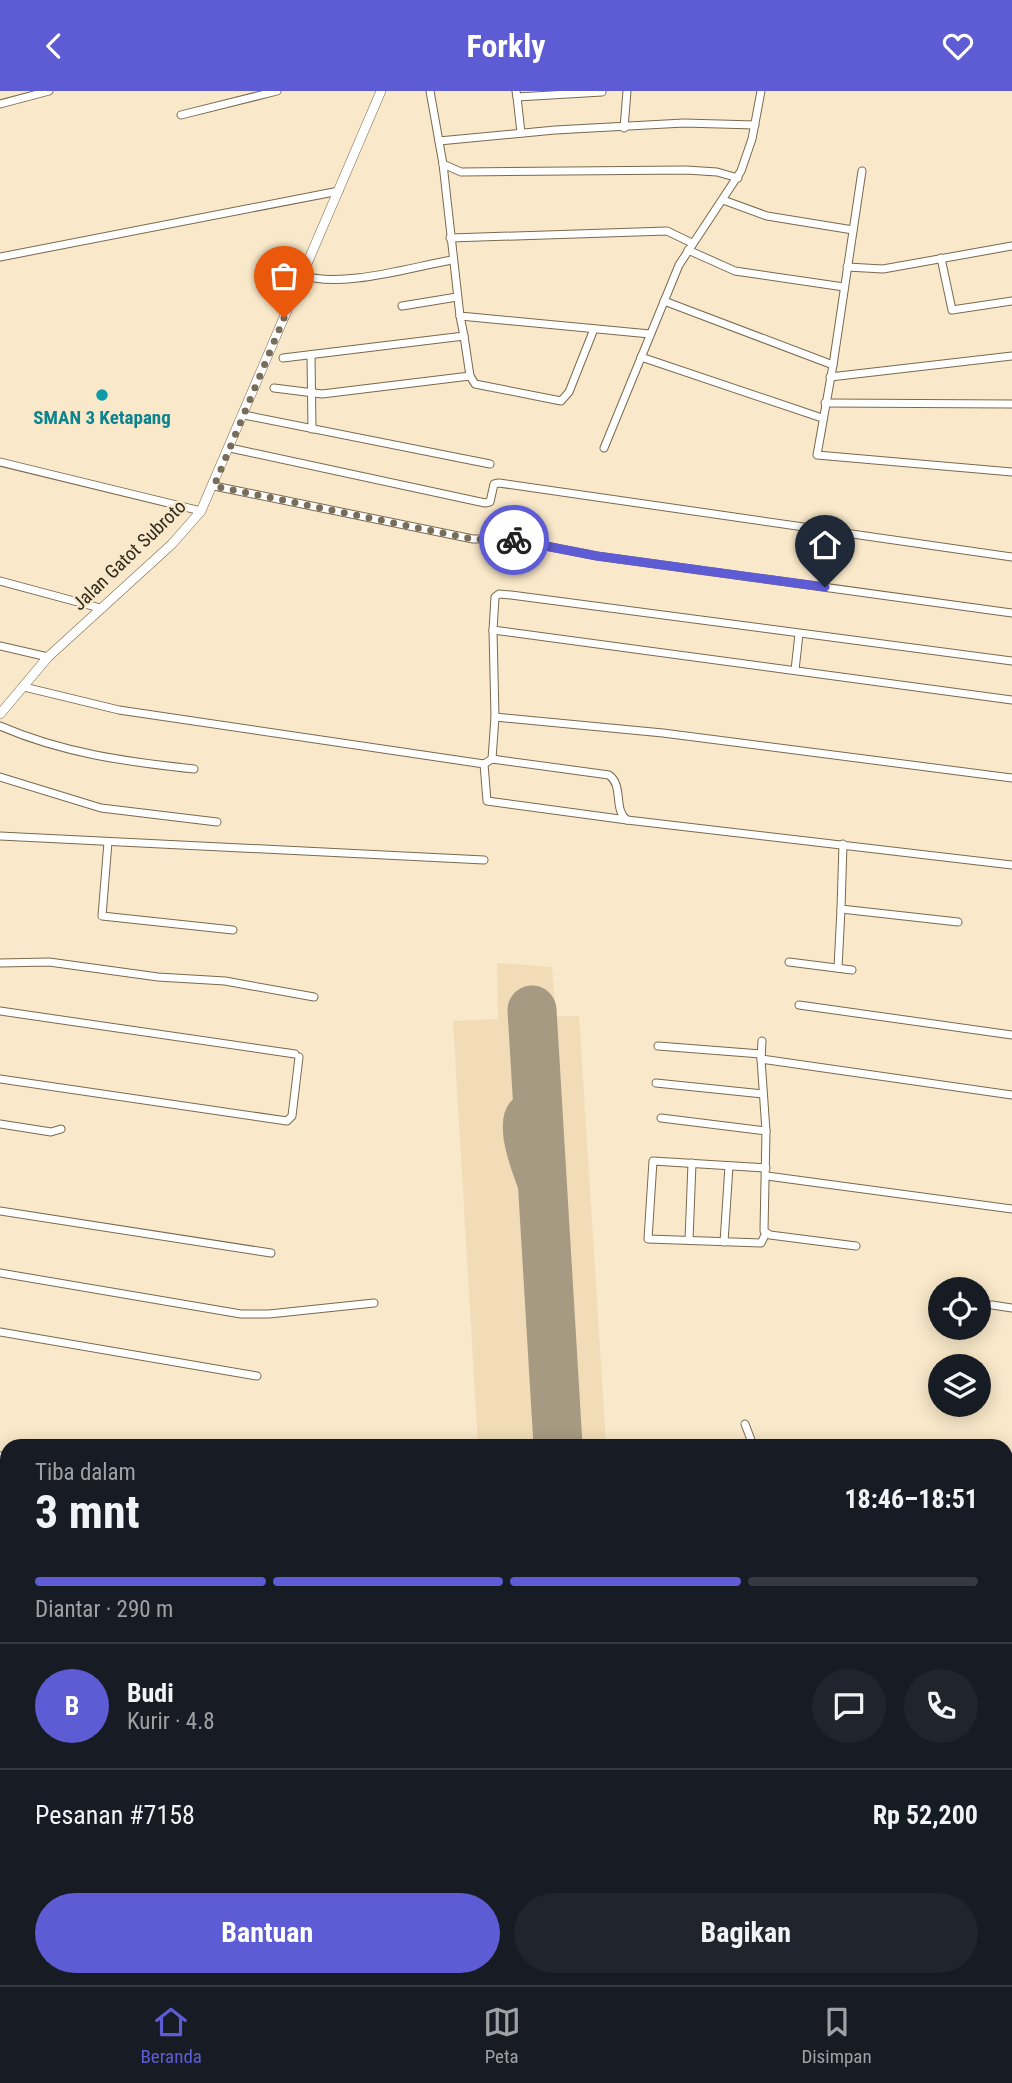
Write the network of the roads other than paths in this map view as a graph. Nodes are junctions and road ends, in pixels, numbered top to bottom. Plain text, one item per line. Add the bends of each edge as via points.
1 (49, 91) edge
2 (278, 91) edge
3 (381, 91) edge
4 (430, 91) edge
5 (627, 91) edge
6 (761, 91) edge
7 (601, 92) edge
8 (517, 94) edge
9 (0, 104) edge
10 (181, 115) dead end
11 (755, 125) junction
12 (624, 128) junction
13 (521, 133) junction
14 (439, 141) junction
15 (443, 164) junction
16 (862, 171) dead end
17 (738, 178) junction
18 (339, 191) junction
19 (723, 200) junction
20 (853, 230) junction
21 (450, 238) junction
22 (690, 246) junction
23 (1012, 246) edge
24 (0, 257) edge
25 (941, 258) junction
26 (452, 260) junction
27 (847, 267) junction
28 (302, 275) junction
29 (844, 288) junction
30 (457, 297) junction
31 (664, 300) junction
32 (1012, 301) edge
33 (402, 306) dead end
34 (460, 316) junction
35 (594, 329) junction
36 (650, 334) junction
37 (464, 336) junction
38 (311, 355) junction
39 (1012, 356) edge
40 (641, 357) junction
41 (276, 358) junction
42 (833, 365) junction
43 (470, 376) junction
44 (830, 377) junction
45 (257, 383) junction
46 (312, 395) junction
47 (825, 403) junction
48 (1012, 404) edge
49 (244, 415) junction
50 (822, 418) junction
51 (312, 429) junction
52 (230, 448) junction
53 (604, 448) dead end
54 (0, 462) edge
55 (490, 464) dead end
56 (1012, 472) edge
57 (214, 486) junction
58 (201, 511) junction
59 (1012, 557) edge
60 (0, 581) edge
61 (100, 608) junction
62 (1012, 613) edge
63 (494, 631) junction
64 (799, 634) junction
65 (0, 646) edge
66 (48, 657) junction
67 (1012, 661) edge
68 (795, 670) junction
69 (24, 687) junction
70 (1012, 700) edge
71 (0, 714) edge
72 (495, 717) junction
73 (0, 726) edge
74 (492, 759) junction
75 (484, 764) junction
76 (194, 769) dead end
77 (0, 777) edge
78 (1012, 778) edge
79 (627, 820) junction
80 (217, 822) dead end
81 (0, 836) edge
82 (108, 842) junction
83 (843, 844) junction
84 (484, 860) dead end
85 (1012, 865) edge
86 (841, 909) junction
87 (958, 922) dead end
88 (233, 930) dead end
89 (789, 962) dead end
90 (0, 963) edge
91 (838, 968) junction
92 (852, 970) dead end
93 (314, 996) dead end
94 (799, 1005) dead end
95 (0, 1011) edge
96 (1012, 1035) edge
97 (762, 1041) dead end
98 (658, 1046) dead end
99 (761, 1057) junction
100 (0, 1079) edge
101 (656, 1083) dead end
102 (763, 1094) junction
103 (1012, 1095) edge
104 (661, 1118) dead end
105 (0, 1125) edge
106 (61, 1129) dead end
107 (766, 1131) junction
108 (692, 1163) junction
109 (729, 1166) junction
110 (766, 1172) junction
111 (1012, 1209) edge
112 (0, 1211) edge
113 (766, 1233) junction
114 (689, 1240) junction
115 (724, 1242) junction
116 (856, 1246) dead end
117 (271, 1253) dead end
118 (0, 1273) edge
119 (374, 1303) dead end
120 (992, 1305) dead end
121 (1012, 1308) edge
122 (0, 1332) edge
123 (257, 1376) dead end
124 (745, 1425) dead end
125 (751, 1439) edge

1 - 9 street
2 - 10 street
3 - 18 street, Jalan Gatot Subroto
4 - 14 street
5 - 12 street
6 - 11 street
7 - 8 street
8 - 13 street
11 - 12 street via 684,123
11 - 17 street
12 - 13 street
13 - 14 street
14 - 15 street
15 - 17 street via 461,172 662,170 717,172
15 - 21 street
16 - 20 street
17 - 19 street
18 - 24 street
18 - 28 street, Jalan Gatot Subroto
19 - 20 street via 767,216
19 - 22 street
20 - 27 street
21 - 22 street via 667,231
21 - 26 street
22 - 29 street via 735,271
22 - 31 street
23 - 25 street
25 - 27 street via 883,269
25 - 32 street via 952,310
26 - 28 street via 344,279
26 - 30 street
27 - 29 street
28 - 41 street, Jalan Gatot Subroto
29 - 42 street
30 - 33 street
30 - 34 street
31 - 36 street
31 - 42 street
34 - 35 street
34 - 37 street
35 - 36 street
35 - 43 street via 569,392 561,401 478,385
36 - 40 street
37 - 38 street
37 - 43 street
38 - 41 street
38 - 46 street
39 - 44 street
40 - 50 street
40 - 53 street
41 - 45 street, Jalan Gatot Subroto
42 - 44 street
43 - 46 street
44 - 47 street
45 - 46 street
45 - 49 street, Jalan Gatot Subroto
46 - 51 street
47 - 48 street
47 - 50 street
49 - 51 street
49 - 52 street, Jalan Gatot Subroto
50 - 56 street via 817,455
51 - 55 street
52 - 57 street, Jalan Gatot Subroto
52 - 59 street via 485,503 490,502 494,484 499,483
54 - 58 street
57 - 58 street, Jalan Gatot Subroto
57 - 62 street via 472,539 510,539 597,556
58 - 61 street, Jalan Gatot Subroto via 172,544
60 - 61 street
61 - 66 street, Jalan Gatot Subroto
63 - 64 street via 495,597 503,594
63 - 68 street
63 - 72 street
64 - 67 street
64 - 68 street
65 - 66 street
66 - 69 street, Jalan Gatot Subroto
68 - 70 street
69 - 71 street, Jalan Gatot Subroto
69 - 75 street via 119,710
72 - 74 street
72 - 78 street via 663,733
73 - 76 street via 96,756
74 - 75 street
74 - 79 street via 608,775 615,781
75 - 79 street via 486,801
77 - 80 street via 102,808
79 - 83 street
81 - 82 street
82 - 84 street
82 - 88 street via 102,916
83 - 85 street
83 - 86 street
86 - 87 street
86 - 91 street
89 - 91 street
90 - 93 street via 49,962 225,981
91 - 92 street
94 - 96 street
95 - 100 street via 297,1056 292,1116 287,1121
97 - 99 street
98 - 99 street
99 - 102 street
99 - 103 street
101 - 102 street
102 - 107 street
104 - 107 street
105 - 106 street via 51,1132
107 - 110 street
108 - 109 street
108 - 114 street
108 - 114 street via 653,1161 648,1238
109 - 110 street
109 - 115 street
110 - 111 street
110 - 113 street
112 - 117 street
113 - 115 street via 761,1243
113 - 116 street
114 - 115 street
118 - 119 street via 241,1314
120 - 121 street
122 - 123 street
124 - 125 street

